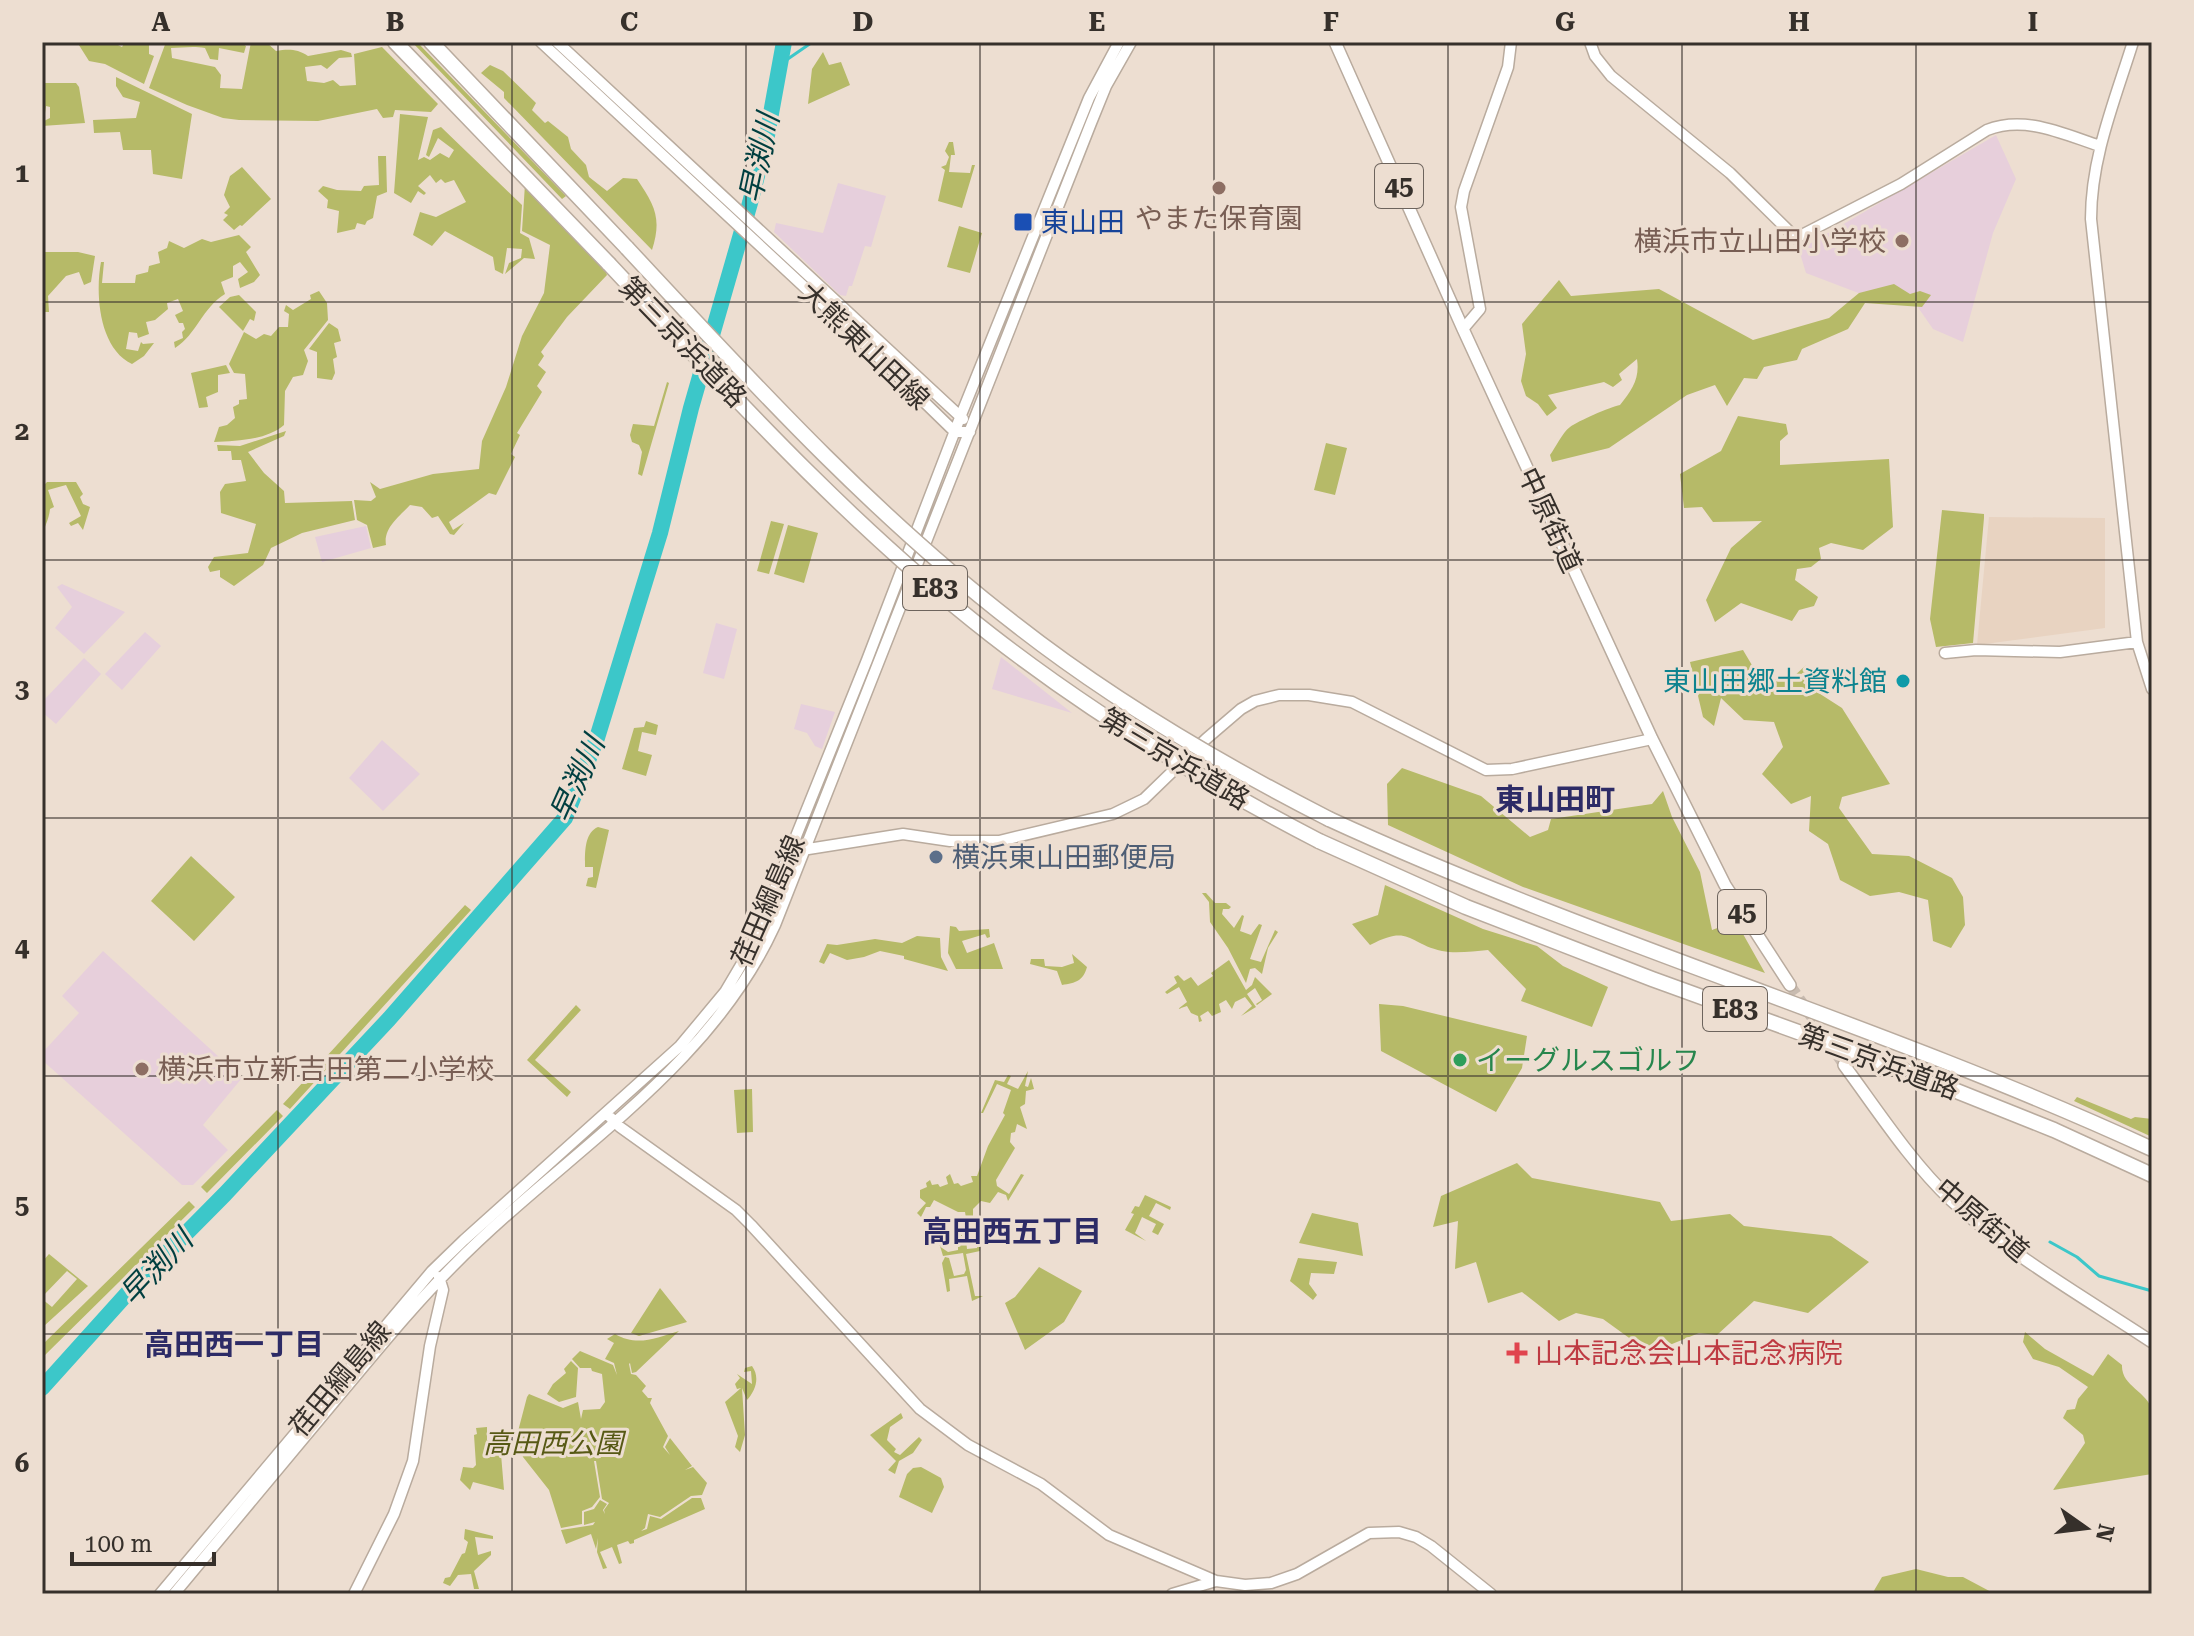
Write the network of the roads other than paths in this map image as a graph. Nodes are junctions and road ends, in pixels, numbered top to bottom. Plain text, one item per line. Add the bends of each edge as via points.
1 (395, 42) edge
2 (431, 42) edge
3 (541, 42) edge
4 (557, 42) edge
5 (1119, 42) edge
6 (1131, 42) edge
7 (1335, 42) edge
8 (1511, 42) edge
9 (1590, 42) edge
10 (2133, 42) edge
11 (2100, 146) junction
12 (1463, 329) junction
13 (961, 415) junction
14 (955, 432) junction
15 (970, 432) junction
16 (2137, 642) junction
17 (1945, 653) dead end
18 (2152, 689) edge
19 (1652, 739) junction
20 (793, 846) junction
21 (805, 851) junction
22 (1790, 985) tunnel mouth
23 (1844, 1065) tunnel mouth
24 (606, 1113) junction
25 (614, 1122) junction
26 (2152, 1149) edge
27 (2152, 1175) edge
28 (436, 1275) junction
29 (2152, 1342) edge
30 (268, 1473) junction
31 (1216, 1581) junction
32 (160, 1594) edge
33 (174, 1594) edge
34 (354, 1594) edge
35 (1172, 1594) edge
36 (1491, 1594) edge

1 - 27 highway, 第三京浜道路 / E83, bridge via 850,513 990,634 1168,759 1319,841 1466,907 1914,1074
2 - 26 highway, 第三京浜道路 / E83, bridge via 802,435 922,547 1088,678 1185,740 1329,819 1476,884 1925,1052
3 - 14 street, 大熊東山田線
4 - 13 street, 大熊東山田線
5 - 13 street, 荏田綱島線 via 1089,98
6 - 15 street, 荏田綱島線 via 1106,86
7 - 12 main road, 中原街道 / 45
8 - 12 street via 1508,67 1461,207 1480,309
9 - 11 street via 1611,76 1730,173 1796,238 2002,124 2030,124
10 - 11 street
11 - 16 street via 2091,219
12 - 19 main road, 中原街道 / 45
13 - 14 street, 荏田綱島線
13 - 15 street, 大熊東山田線
14 - 15 street, 大熊東山田線
14 - 20 street, 荏田綱島線
15 - 21 street, 荏田綱島線
16 - 17 street via 2060,652
16 - 18 street
19 - 21 street via 1486,770 1352,702 1279,695 1241,709 1144,799 1113,814 999,841 903,834
19 - 22 main road, 中原街道 / 45 via 1725,885
20 - 21 street
20 - 24 street, 荏田綱島線 via 756,938 725,992 680,1046
21 - 25 street, 荏田綱島線 via 771,934 734,998 684,1058
23 - 29 main road, 中原街道 via 1914,1159 1970,1216
24 - 25 street
24 - 28 street, 荏田綱島線
25 - 28 street, 荏田綱島線
25 - 31 street via 736,1210 920,1409 968,1445 1041,1484 1109,1535
28 - 30 street, 荏田綱島線
28 - 34 street via 443,1290 413,1461 394,1514
30 - 32 street, 荏田綱島線
30 - 33 street, 荏田綱島線
31 - 35 street
31 - 36 street via 1271,1583 1369,1533 1390,1530 1424,1542

